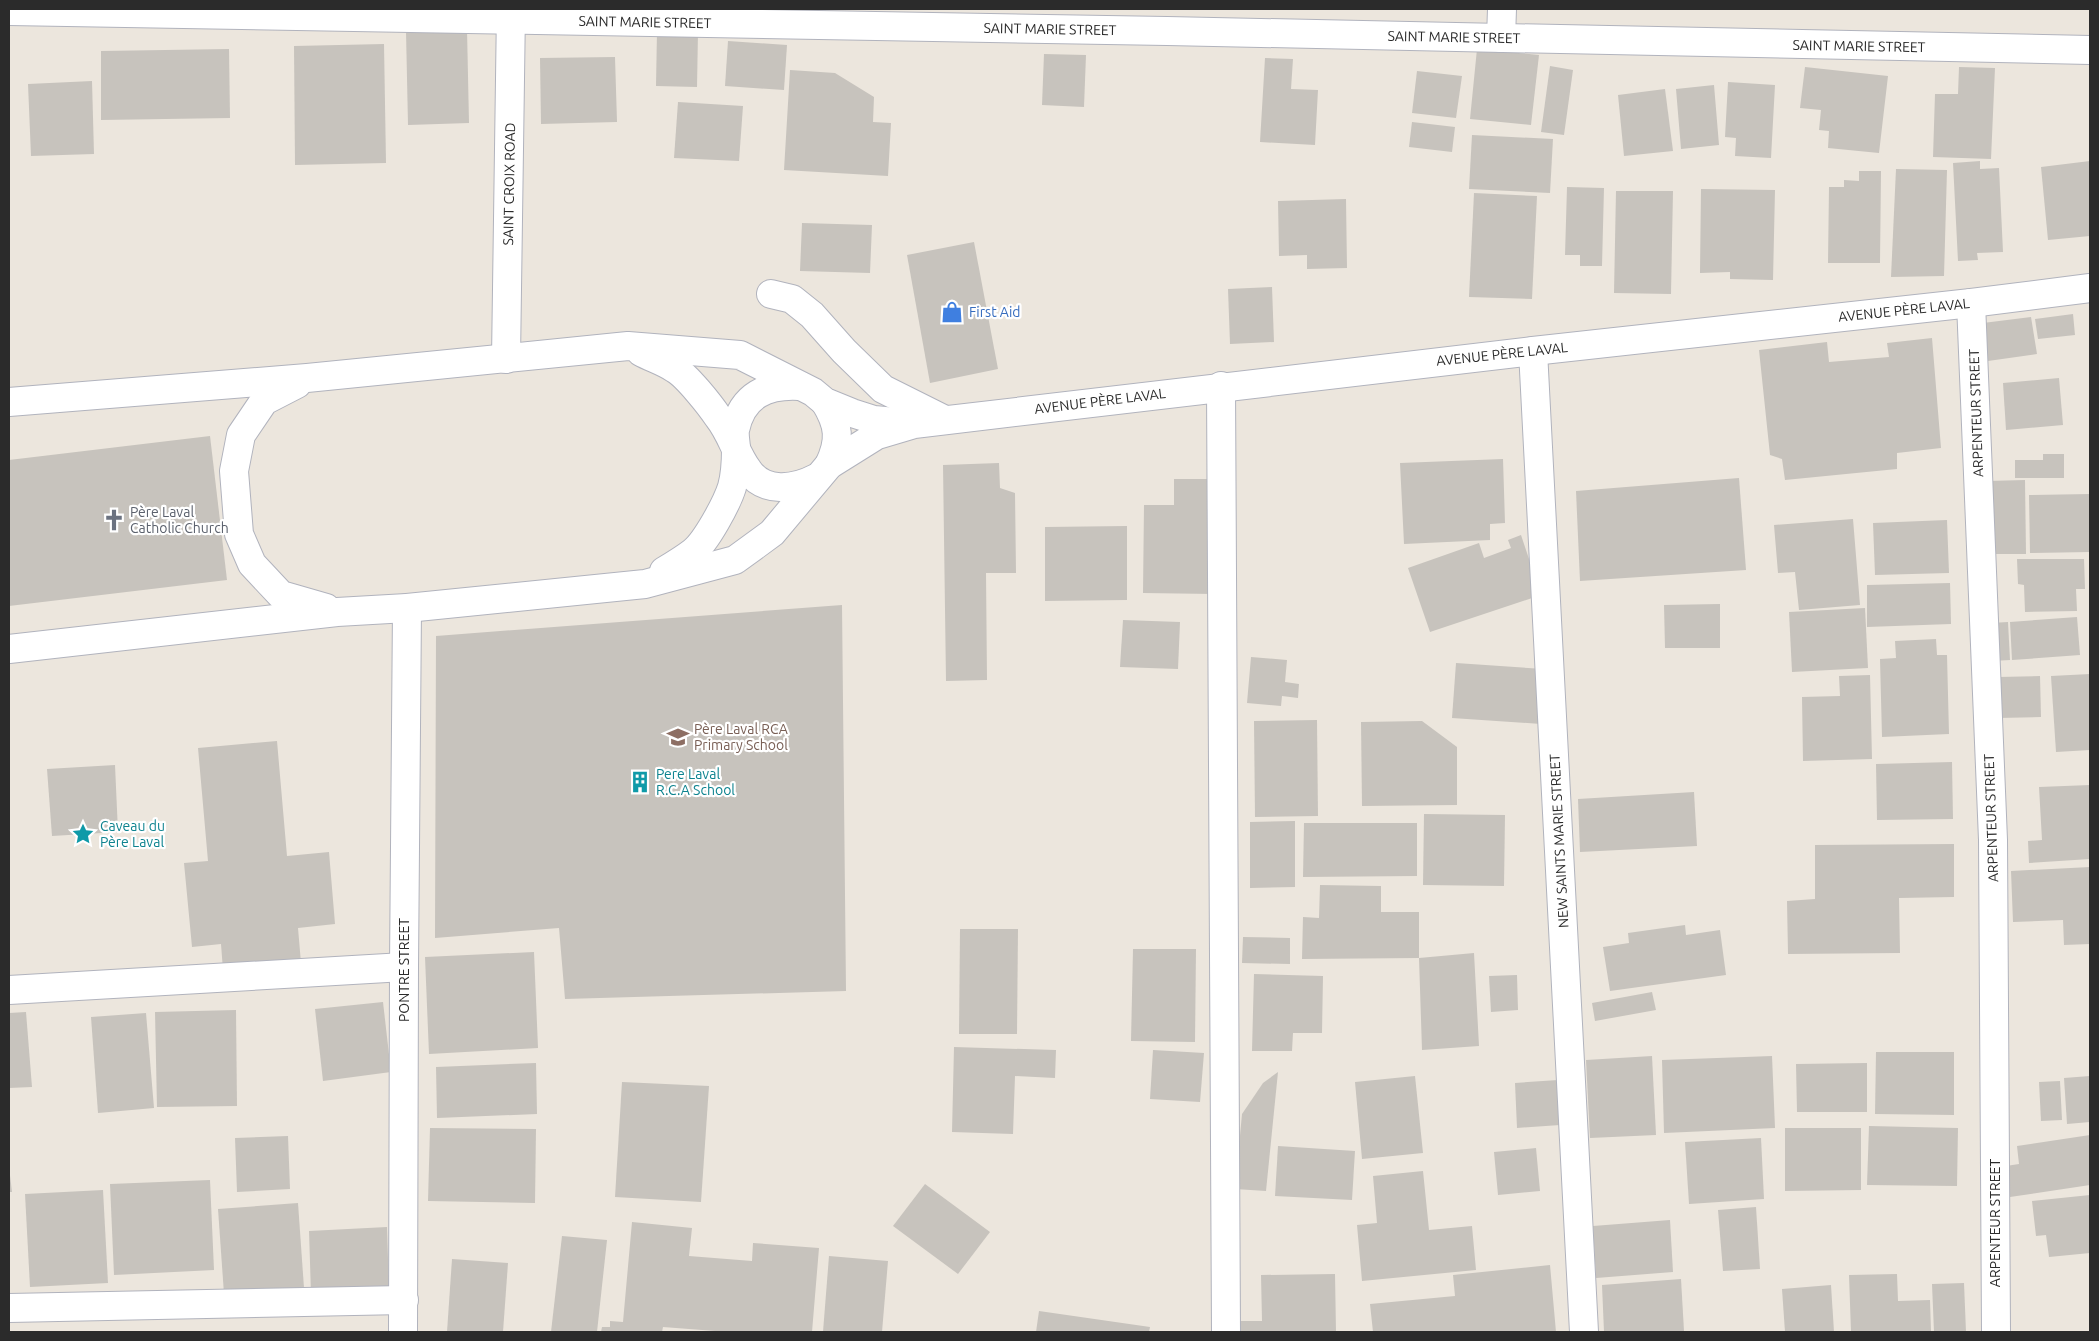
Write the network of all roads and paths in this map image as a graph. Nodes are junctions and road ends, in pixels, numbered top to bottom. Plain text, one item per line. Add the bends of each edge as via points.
1 (1502, 9) edge
2 (9, 11) edge
3 (512, 14) edge
4 (1501, 38) junction
5 (2090, 50) edge
6 (2090, 288) edge
7 (771, 294) dead end
8 (1971, 303) junction
9 (628, 346) junction
10 (1533, 350) junction
11 (506, 359) junction
12 (307, 378) junction
13 (800, 386) junction
14 (1221, 386) junction
15 (9, 402) edge
16 (825, 402) junction
17 (945, 420) junction
18 (914, 424) junction
19 (736, 449) junction
20 (823, 471) junction
21 (645, 584) junction
22 (407, 608) junction
23 (337, 612) junction
24 (9, 649) edge
25 (404, 968) junction
26 (9, 990) edge
27 (404, 1300) junction
28 (9, 1308) edge
29 (403, 1332) edge
30 (1226, 1332) edge
31 (1584, 1332) edge
32 (1996, 1332) edge

1 - 4 street
2 - 3 street, SAINT MARIE STREET
3 - 4 street, SAINT MARIE STREET
3 - 11 street, SAINT CROIX ROAD
4 - 5 street, SAINT MARIE STREET
6 - 8 street, AVENUE PÈRE LAVAL
7 - 17 street via 792,299 812,315 883,390
8 - 10 street, AVENUE PÈRE LAVAL
8 - 32 street, ARPENTEUR STREET via 1993,840
9 - 11 street
9 - 13 street via 740,355
9 - 19 street via 677,370 720,418
10 - 14 street, AVENUE PÈRE LAVAL
10 - 31 street, NEW SAINTS MARIE STREET
11 - 12 street
12 - 15 street
12 - 23 street via 264,401 241,435 234,471 239,534 252,564 281,594
13 - 16 street
13 - 19 street via 782,385 764,390 750,399 734,432
14 - 17 street, AVENUE PÈRE LAVAL
14 - 30 street
16 - 18 street via 874,420
16 - 20 street via 834,416 838,433 836,449
17 - 18 street, AVENUE PÈRE LAVAL
18 - 20 street via 877,435
19 - 20 street via 748,472 774,487 803,485
19 - 21 street via 732,486 718,517 694,551
20 - 21 street via 772,533 735,560
21 - 22 street
22 - 23 street
22 - 25 street, PONTRE STREET
23 - 24 street
25 - 26 street
25 - 27 street, PONTRE STREET
27 - 28 street
27 - 29 street, PONTRE STREET

